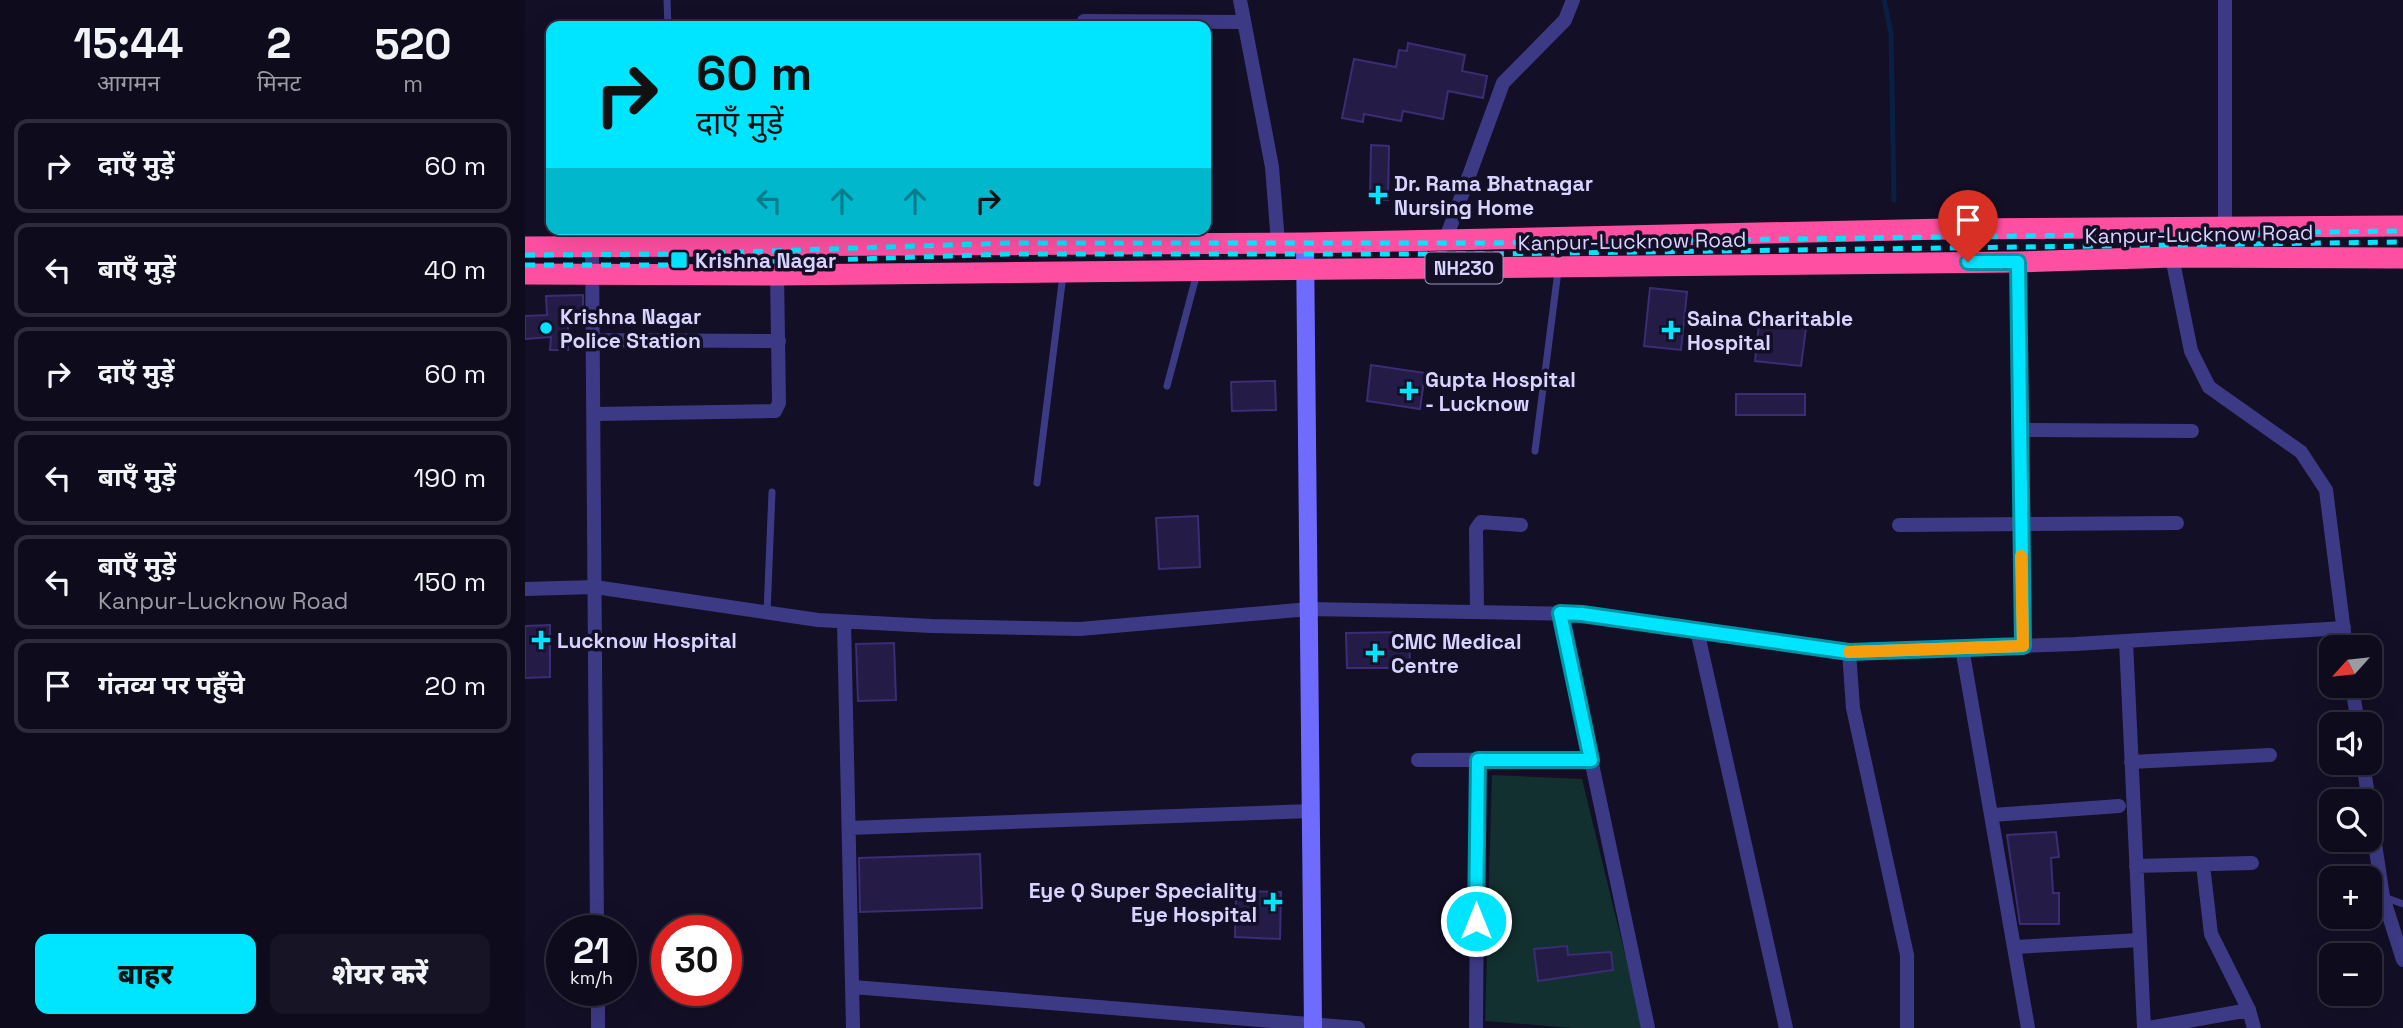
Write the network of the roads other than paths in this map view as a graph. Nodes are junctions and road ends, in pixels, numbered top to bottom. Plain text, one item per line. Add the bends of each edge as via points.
1 (667, 0) edge
2 (1240, 0) edge
3 (1573, 0) edge
4 (2225, 0) edge
5 (668, 21) edge
6 (1211, 22) edge
7 (1243, 22) junction
8 (2403, 226) edge
9 (2225, 229) junction
10 (1445, 241) junction
11 (1278, 243) junction
12 (1305, 243) junction
13 (525, 247) edge
14 (592, 247) junction
15 (2172, 257) junction
16 (2403, 258) edge
17 (2018, 262) junction
18 (1559, 266) junction
19 (1198, 269) junction
20 (1306, 269) junction
21 (1063, 270) junction
22 (525, 274) edge
23 (594, 274) junction
24 (777, 275) junction
25 (595, 340) junction
26 (779, 341) junction
27 (1167, 386) dead end
28 (595, 414) junction
29 (2020, 430) junction
30 (2192, 431) dead end
31 (1535, 451) dead end
32 (1037, 483) dead end
33 (772, 492) dead end
34 (2177, 523) dead end
35 (1899, 525) dead end
36 (1521, 526) dead end
37 (2020, 526) junction
38 (595, 587) junction
39 (525, 589) edge
40 (1309, 610) junction
41 (1477, 612) junction
42 (767, 613) junction
43 (1560, 613) junction
44 (844, 622) junction
45 (2344, 628) junction
46 (1697, 630) junction
47 (2345, 635) edge
48 (2126, 641) junction
49 (2023, 646) junction
50 (1962, 648) junction
51 (1849, 652) junction
52 (2270, 755) dead end
53 (1418, 760) dead end
54 (1478, 760) junction
55 (1591, 760) junction
56 (2131, 762) junction
57 (2119, 806) dead end
58 (1311, 811) junction
59 (1993, 815) junction
60 (849, 828) junction
61 (2376, 852) edge
62 (2252, 863) dead end
63 (2203, 865) junction
64 (2136, 866) junction
65 (2383, 897) junction
66 (2403, 904) edge
67 (597, 915) edge
68 (2140, 940) junction
69 (2015, 947) junction
70 (2403, 960) edge
71 (853, 986) junction
72 (598, 1006) edge
73 (2249, 1010) junction
74 (1313, 1026) edge
75 (598, 1028) edge
76 (853, 1028) edge
77 (1358, 1028) edge
78 (1476, 1028) edge
79 (1648, 1028) edge
80 (1786, 1028) edge
81 (1907, 1028) edge
82 (2028, 1028) edge
83 (2147, 1028) edge
84 (2254, 1028) edge

1 - 5 lane
2 - 7 street
3 - 10 street via 1565,20 1503,83
4 - 9 street
6 - 7 street
7 - 11 street via 1272,167
8 - 9 highway, Kanpur-Lucknow Road / NH230
9 - 10 highway, Kanpur-Lucknow Road / NH230 via 1946,229
10 - 12 highway, Kanpur-Lucknow Road / NH230
11 - 12 highway, Kanpur-Lucknow Road / NH230
11 - 14 highway, Kanpur-Lucknow Road / NH230 via 676,242
12 - 20 street
13 - 14 highway, Kanpur-Lucknow Road / NH230
14 - 23 street
15 - 16 highway, Kanpur-Lucknow Road / NH230
15 - 17 highway, Kanpur-Lucknow Road / NH230
15 - 45 street via 2191,351 2209,387 2301,452 2326,490
17 - 18 highway, Kanpur-Lucknow Road / NH230
17 - 29 street
18 - 20 highway, Kanpur-Lucknow Road / NH230
18 - 31 lane
19 - 20 highway, Kanpur-Lucknow Road / NH230
19 - 21 highway, Kanpur-Lucknow Road / NH230
19 - 27 lane
20 - 40 street
21 - 24 highway, Kanpur-Lucknow Road / NH230
21 - 32 lane
22 - 23 highway, Kanpur-Lucknow Road / NH230
23 - 24 highway, Kanpur-Lucknow Road / NH230
23 - 25 street
24 - 26 street
25 - 26 street
25 - 28 street
26 - 28 street via 779,403 775,411
28 - 38 street
29 - 30 street
29 - 37 street
33 - 42 lane
34 - 37 street
35 - 37 street
36 - 41 street via 1481,522 1476,529
37 - 49 street
38 - 39 street
38 - 42 street
38 - 67 street
40 - 41 street
40 - 44 street via 1080,629
40 - 58 street
41 - 43 street
42 - 44 street
43 - 46 street
43 - 55 street
44 - 60 street
45 - 47 street
45 - 48 street
46 - 51 street
46 - 80 street
48 - 49 street
48 - 56 street
49 - 50 street
50 - 51 street
50 - 59 street
51 - 81 street via 1853,708 1907,955
52 - 56 street
53 - 54 street
54 - 55 street
54 - 78 street
55 - 79 street
56 - 64 street
57 - 59 street
58 - 60 street
58 - 74 street
59 - 69 street
60 - 71 street
61 - 65 street
62 - 63 street
63 - 64 street
63 - 73 street via 2211,934
64 - 68 street
65 - 66 lane
65 - 70 street
68 - 69 street
68 - 83 street
69 - 82 street
71 - 74 street
71 - 76 street
72 - 75 street
73 - 83 street
73 - 84 street
74 - 77 street

